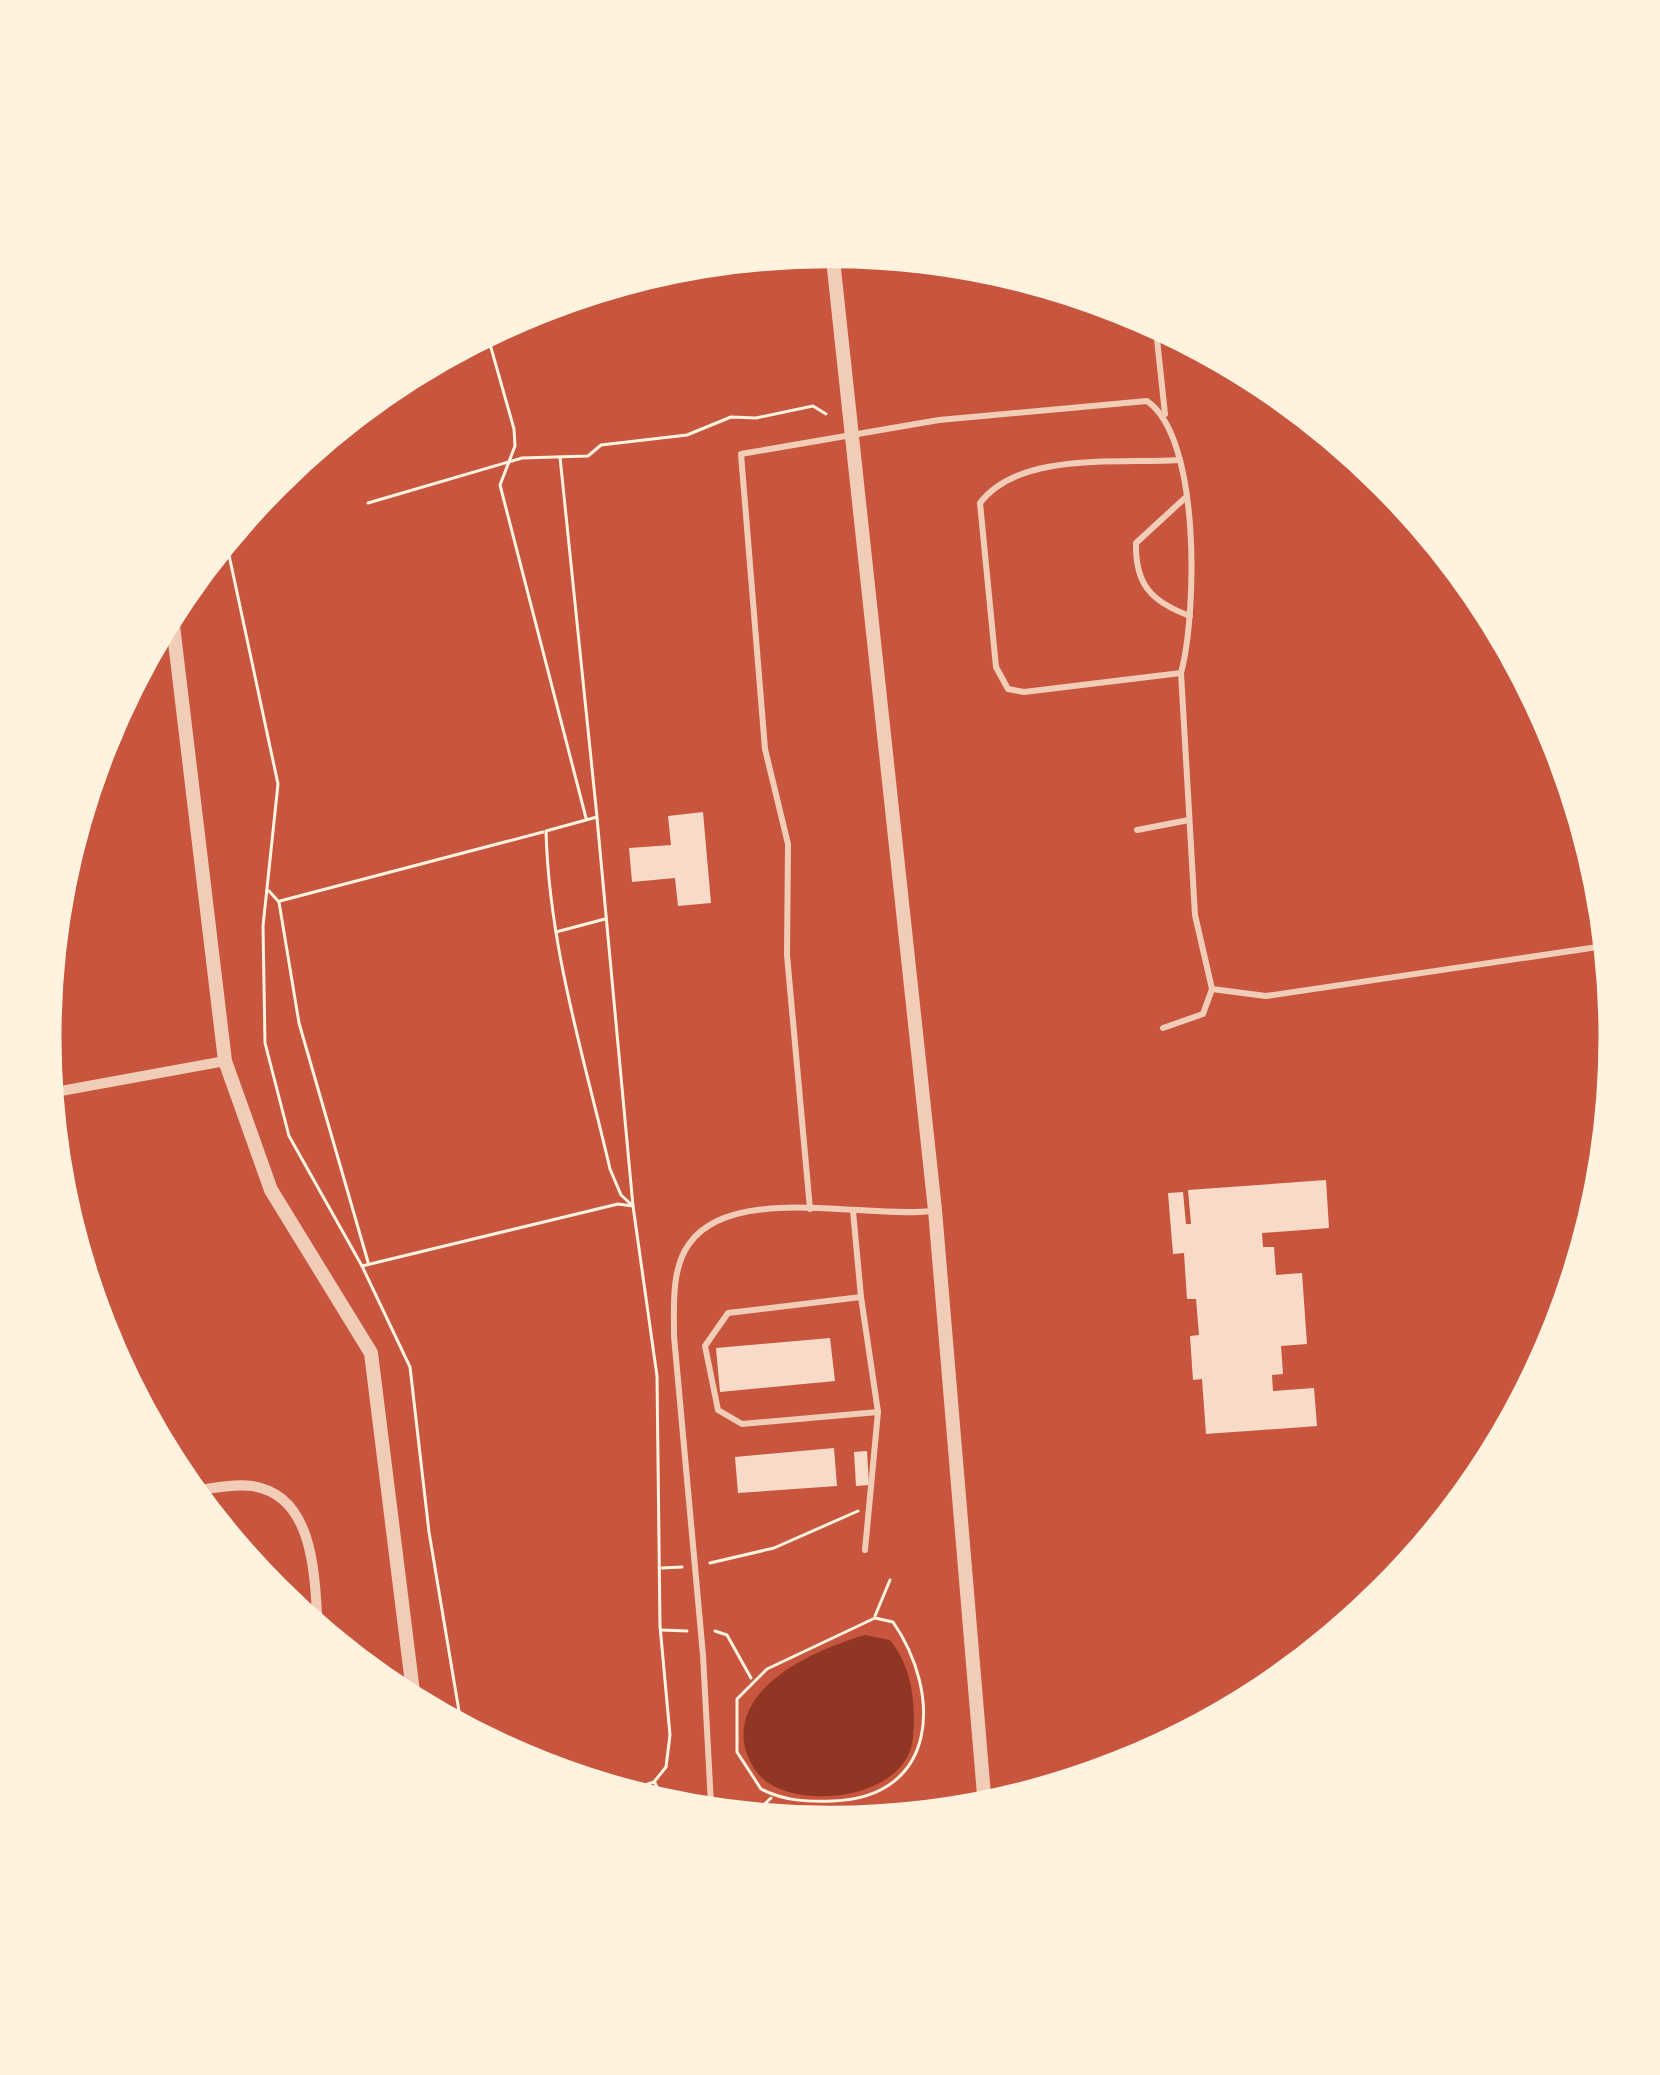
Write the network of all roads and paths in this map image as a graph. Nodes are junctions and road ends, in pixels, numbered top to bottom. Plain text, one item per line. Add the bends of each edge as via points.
1 (833, 261) edge
2 (1157, 334) edge
3 (489, 341) edge
4 (826, 414) dead end
5 (1165, 414) junction
6 (848, 433) junction
7 (560, 457) junction
8 (1178, 460) junction
9 (506, 462) junction
10 (1185, 498) junction
11 (368, 502) dead end
12 (228, 549) edge
13 (1190, 616) junction
14 (174, 624) edge
15 (1181, 673) junction
16 (597, 817) junction
17 (586, 820) junction
18 (1189, 820) junction
19 (1137, 830) dead end
20 (546, 831) junction
21 (268, 890) junction
22 (279, 902) junction
23 (608, 919) junction
24 (554, 933) junction
25 (1600, 947) edge
26 (1212, 989) junction
27 (1163, 1028) dead end
28 (225, 1061) junction
29 (56, 1092) edge
30 (633, 1206) junction
31 (810, 1209) junction
32 (935, 1210) junction
33 (853, 1211) junction
34 (365, 1265) junction
35 (862, 1297) junction
36 (878, 1412) junction
37 (201, 1491) edge
38 (863, 1511) dead end
39 (865, 1550) dead end
40 (701, 1564) dead end
41 (686, 1567) dead end
42 (660, 1568) junction
43 (890, 1580) dead end
44 (874, 1618) junction
45 (316, 1619) edge
46 (413, 1692) edge
47 (460, 1719) edge
48 (654, 1782) junction
49 (635, 1788) edge
50 (661, 1795) edge
51 (774, 1796) junction
52 (984, 1798) edge
53 (711, 1804) edge
54 (759, 1810) edge

1 - 6 street
2 - 5 lane
3 - 9 path via 514,429
4 - 7 path via 813,406 731,417 687,435
5 - 6 lane via 1147,401
5 - 8 lane
6 - 31 lane via 741,454 766,749 789,856 787,955
6 - 32 street
7 - 9 path
7 - 16 path
8 - 10 lane
8 - 15 lane via 1041,469 1011,478 980,502 996,668 1008,689
9 - 11 path
9 - 17 path via 500,485
10 - 13 lane
10 - 13 lane via 1136,543 1136,565 1144,589
12 - 21 path via 278,784
13 - 15 lane
14 - 28 street
15 - 18 lane
16 - 17 path
16 - 23 path
17 - 20 path
18 - 19 lane
18 - 26 lane via 1195,915
20 - 22 path
20 - 24 path
21 - 22 path
21 - 34 path via 262,993 278,1105 312,1183
22 - 34 path via 299,1023
23 - 24 path
23 - 30 path
24 - 30 path via 610,1168
25 - 26 lane via 1266,996
26 - 27 lane via 1203,1014
28 - 29 street
28 - 46 street via 271,1190 371,1353
30 - 34 path
30 - 42 path via 657,1376
31 - 33 lane
31 - 53 lane via 730,1214 686,1247 674,1287
32 - 33 lane
32 - 52 street
33 - 35 lane
34 - 47 path via 410,1367
35 - 36 lane
35 - 36 lane via 728,1312 704,1346 712,1400 742,1424
36 - 39 lane
37 - 45 street via 254,1486 292,1506 308,1540
38 - 40 path via 774,1548
41 - 42 path
42 - 48 path via 670,1736 666,1767
43 - 44 path
44 - 51 path via 767,1669 737,1699 737,1752 747,1774
44 - 51 path via 893,1622 915,1665 922,1738 915,1763 872,1796
48 - 49 path
48 - 50 path
51 - 54 path

